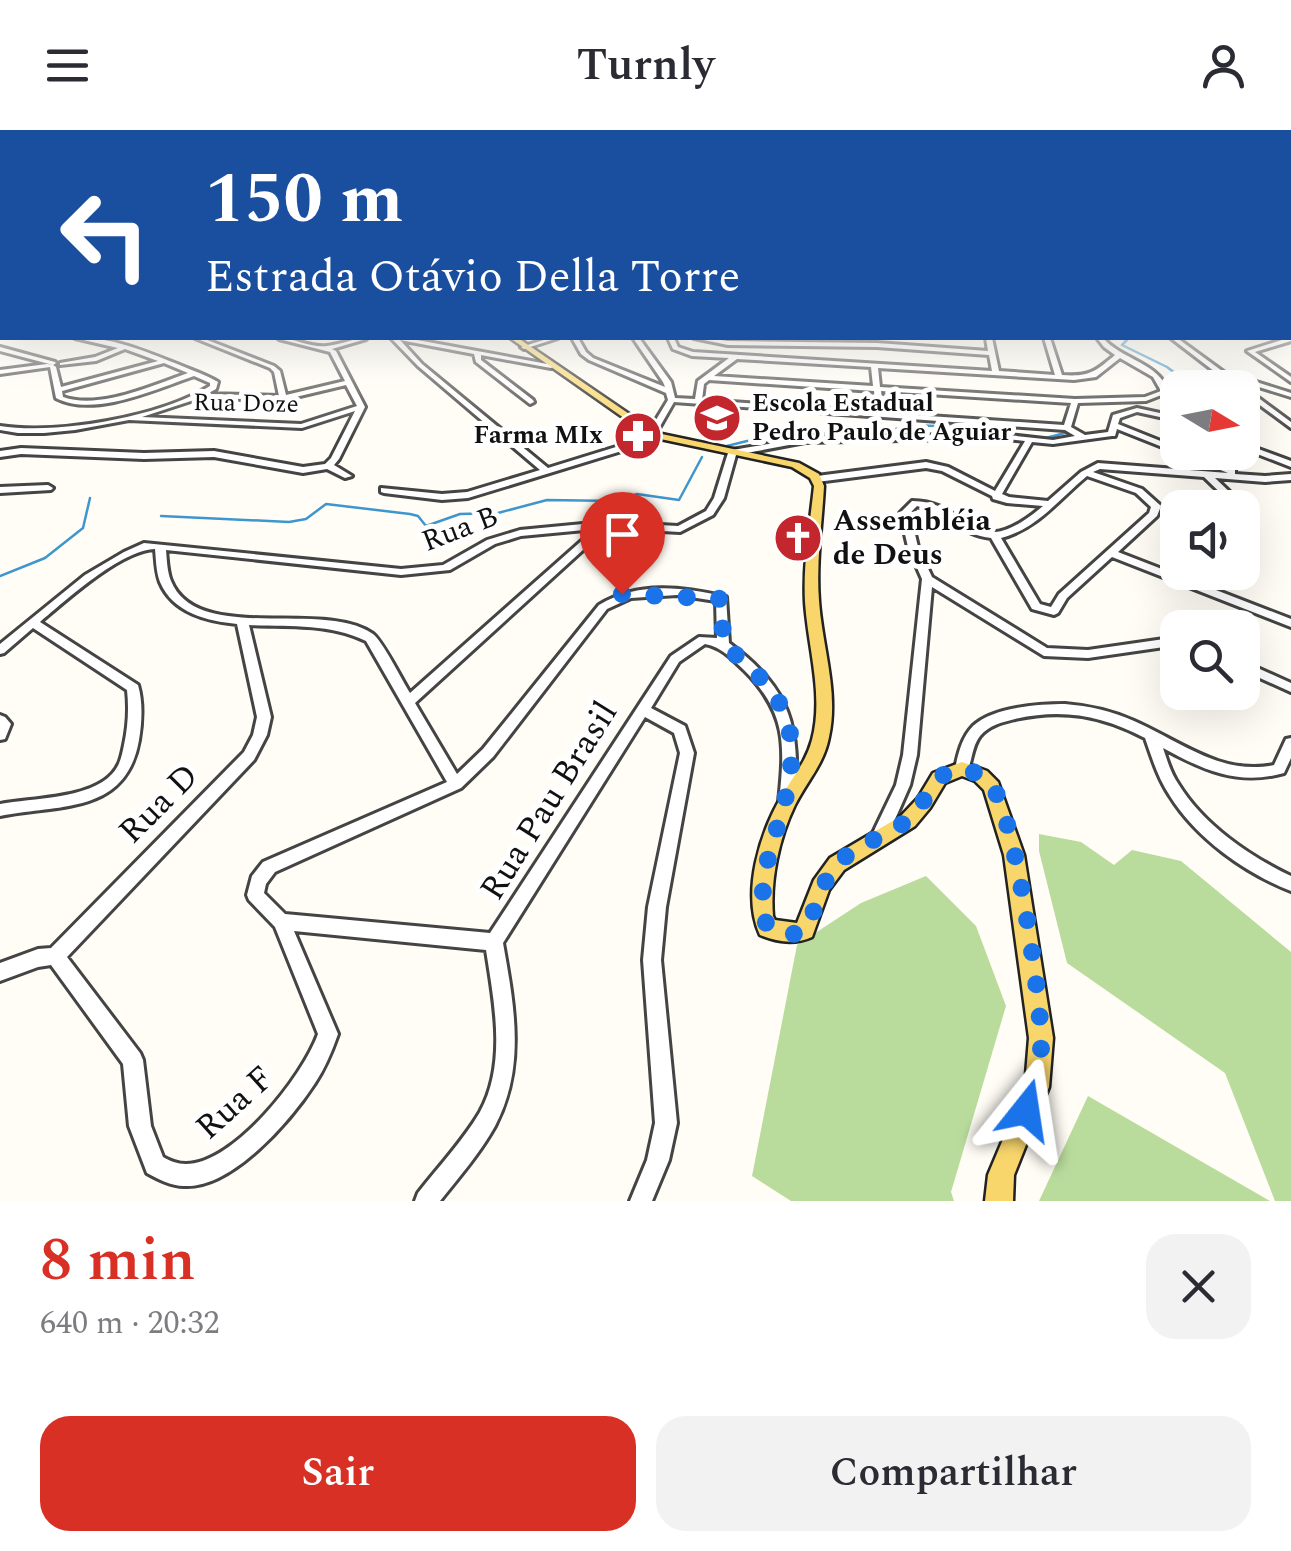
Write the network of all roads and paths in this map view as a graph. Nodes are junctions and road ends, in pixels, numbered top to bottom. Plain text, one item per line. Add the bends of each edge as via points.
1 (89, 340) edge
2 (203, 340) edge
3 (290, 340) edge
4 (357, 340) edge
5 (398, 340) edge
6 (409, 340) edge
7 (452, 340) edge
8 (577, 340) edge
9 (637, 340) edge
10 (672, 340) edge
11 (709, 340) edge
12 (934, 340) edge
13 (990, 340) edge
14 (1048, 340) edge
15 (1102, 340) edge
16 (1179, 340) edge
17 (1288, 340) edge
18 (877, 341) edge
19 (520, 342) edge
20 (126, 347) junction
21 (454, 347) junction
22 (328, 348) junction
23 (0, 349) edge
24 (933, 350) junction
25 (477, 352) junction
26 (991, 354) junction
27 (507, 356) junction
28 (1118, 356) junction
29 (734, 358) junction
30 (165, 361) junction
31 (874, 364) junction
32 (54, 365) junction
33 (551, 366) junction
34 (1218, 370) edge
35 (0, 372) edge
36 (996, 372) junction
37 (196, 374) junction
38 (1059, 376) junction
39 (706, 378) junction
40 (1291, 380) edge
41 (350, 382) junction
42 (1260, 385) edge
43 (879, 388) junction
44 (59, 390) junction
45 (669, 391) junction
46 (1291, 395) edge
47 (201, 396) junction
48 (284, 398) junction
49 (1074, 401) junction
50 (530, 402) dead end
51 (698, 402) junction
52 (1260, 402) edge
53 (362, 406) junction
54 (880, 414) junction
55 (1160, 416) edge
56 (126, 418) junction
57 (1116, 426) junction
58 (1291, 426) edge
59 (0, 428) edge
60 (1066, 428) junction
61 (654, 435) junction
62 (1082, 437) junction
63 (1029, 441) junction
64 (1160, 444) edge
65 (1260, 452) edge
66 (732, 453) junction
67 (0, 454) edge
68 (1291, 464) edge
69 (328, 466) junction
70 (1226, 470) edge
71 (547, 471) junction
72 (1086, 473) junction
73 (1207, 475) junction
74 (348, 476) dead end
75 (1244, 477) junction
76 (1291, 477) edge
77 (817, 480) junction
78 (48, 488) dead end
79 (0, 490) edge
80 (384, 490) dead end
81 (1223, 490) edge
82 (996, 496) junction
83 (1049, 504) junction
84 (604, 526) junction
85 (994, 537) junction
86 (160, 546) junction
87 (1111, 553) junction
88 (927, 579) junction
89 (242, 620) junction
90 (33, 623) junction
91 (1291, 623) edge
92 (723, 644) junction
93 (1160, 644) edge
94 (0, 650) edge
95 (1260, 673) edge
96 (1291, 688) edge
97 (409, 701) junction
98 (642, 710) junction
99 (0, 720) edge
100 (1151, 735) junction
101 (0, 736) edge
102 (1291, 743) edge
103 (962, 769) junction
104 (456, 784) junction
105 (787, 802) junction
106 (0, 810) edge
107 (879, 837) junction
108 (1291, 884) edge
109 (281, 922) junction
110 (494, 942) junction
111 (55, 956) junction
112 (0, 972) edge
113 (426, 1201) edge
114 (641, 1201) edge
115 (999, 1201) edge

1 - 20 street
2 - 48 street via 272,366
3 - 22 street
4 - 22 street
5 - 71 street
6 - 21 street
7 - 21 street
8 - 45 street via 591,358
9 - 45 street
10 - 29 street via 685,353
11 - 18 street
12 - 24 street
13 - 26 street
14 - 38 street
15 - 28 street
16 - 34 street
17 - 40 street via 1250,352
18 - 24 street
19 - 27 street
19 - 33 main road
20 - 30 street
20 - 32 street via 96,360
21 - 25 street
22 - 41 street
23 - 32 street
24 - 26 street
25 - 27 street
25 - 50 street via 478,361
26 - 36 street
27 - 33 street
28 - 38 street via 1094,376
28 - 49 street via 1159,378 1165,392 1146,399
29 - 31 street
29 - 39 street
30 - 37 street
30 - 44 street
31 - 36 street
31 - 43 street
32 - 35 street
32 - 44 street
33 - 61 main road
36 - 38 street
37 - 44 street via 96,403 64,402
37 - 47 street via 214,382
39 - 43 street
39 - 51 street
41 - 48 street
41 - 53 street
42 - 46 street
43 - 49 street
43 - 54 street
45 - 51 street
45 - 61 street
47 - 48 street
47 - 56 street
49 - 60 street
51 - 54 street
52 - 58 street
53 - 56 street, Rua Doze via 302,426
53 - 69 street
54 - 60 street
55 - 57 street via 1128,411 1116,417
56 - 59 street via 28,432
57 - 62 street via 1105,437
57 - 64 street
60 - 62 street
61 - 66 main road
61 - 71 street
62 - 63 street
63 - 66 street via 805,440
63 - 82 street
65 - 68 street
66 - 77 main road via 806,468
66 - 84 street, Rua B via 719,498 694,524 666,530
67 - 69 street via 214,454 303,470
69 - 74 street
70 - 75 street
71 - 80 street via 468,495
72 - 73 street via 1107,466
72 - 83 street
72 - 87 street via 1139,491 1156,506
73 - 75 street
73 - 81 street
75 - 76 street
77 - 82 street via 926,465
77 - 105 main road via 812,603 826,686 825,724 814,762
78 - 79 street
82 - 83 street
83 - 85 street via 1014,532
84 - 86 street, Rua B via 504,537 432,572
84 - 97 street
85 - 87 street via 1036,608 1046,611 1056,609
85 - 88 street via 914,503 906,513
86 - 89 street via 166,583 176,598
86 - 90 street via 118,557
87 - 91 street
88 - 93 street via 1044,652 1088,654
88 - 107 street via 910,755
89 - 97 street via 362,631
89 - 111 street, Rua D via 264,717 249,756
90 - 94 street
90 - 106 street via 133,688 130,758 126,771 100,792
92 - 98 street, Rua Pau Brasil via 704,640 674,660
92 - 104 street via 722,599 634,592 614,598
92 - 105 street via 776,697 788,721
95 - 96 street
97 - 104 street
98 - 110 street, Rua Pau Brasil
98 - 114 street via 680,730 687,753 652,960 666,1123
99 - 101 street
100 - 102 street via 1248,775 1279,769
100 - 103 street via 1092,712 1035,709 982,726 968,738
100 - 108 street via 1180,800 1220,838
103 - 107 main road via 939,778 908,821
103 - 115 main road via 988,782 999,801 1014,855 1041,1038 1037,1087 1001,1175
104 - 109 street via 269,867 255,895
105 - 107 main road via 764,874 762,918 774,932 805,930 821,886 838,864
109 - 110 street, Rua Pau Brasil
109 - 111 street, Rua F via 328,1034 324,1052 296,1094 255,1136 216,1168 193,1175 155,1165 140,1126 134,1060
110 - 113 street via 506,1023 501,1084 494,1108
111 - 112 street

